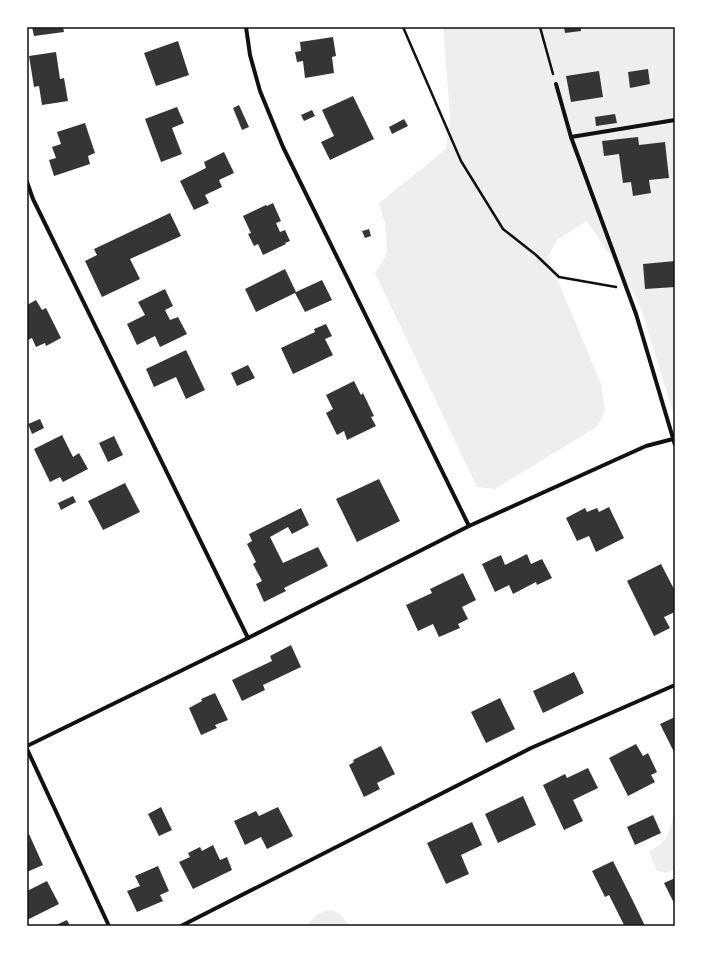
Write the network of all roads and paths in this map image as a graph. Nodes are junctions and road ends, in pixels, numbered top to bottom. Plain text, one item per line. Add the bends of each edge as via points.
1 (246, 27) edge
2 (403, 27) edge
3 (540, 27) edge
4 (556, 84) joint
5 (675, 120) edge
6 (571, 137) junction
7 (27, 182) edge
8 (626, 289) junction
9 (673, 438) junction
10 (675, 445) edge
11 (469, 526) junction
12 (248, 638) junction
13 (675, 685) edge
14 (27, 747) edge
15 (109, 926) edge
16 (181, 926) edge

1 - 11 street via 250,55 260,91 283,147
2 - 8 path via 461,161 503,229 559,276
3 - 4 path
4 - 6 street
5 - 6 street
6 - 8 street
7 - 12 street
8 - 9 street via 636,314
9 - 10 street
9 - 11 street via 646,446
11 - 12 street
12 - 14 street
13 - 16 street via 531,748
14 - 15 street

